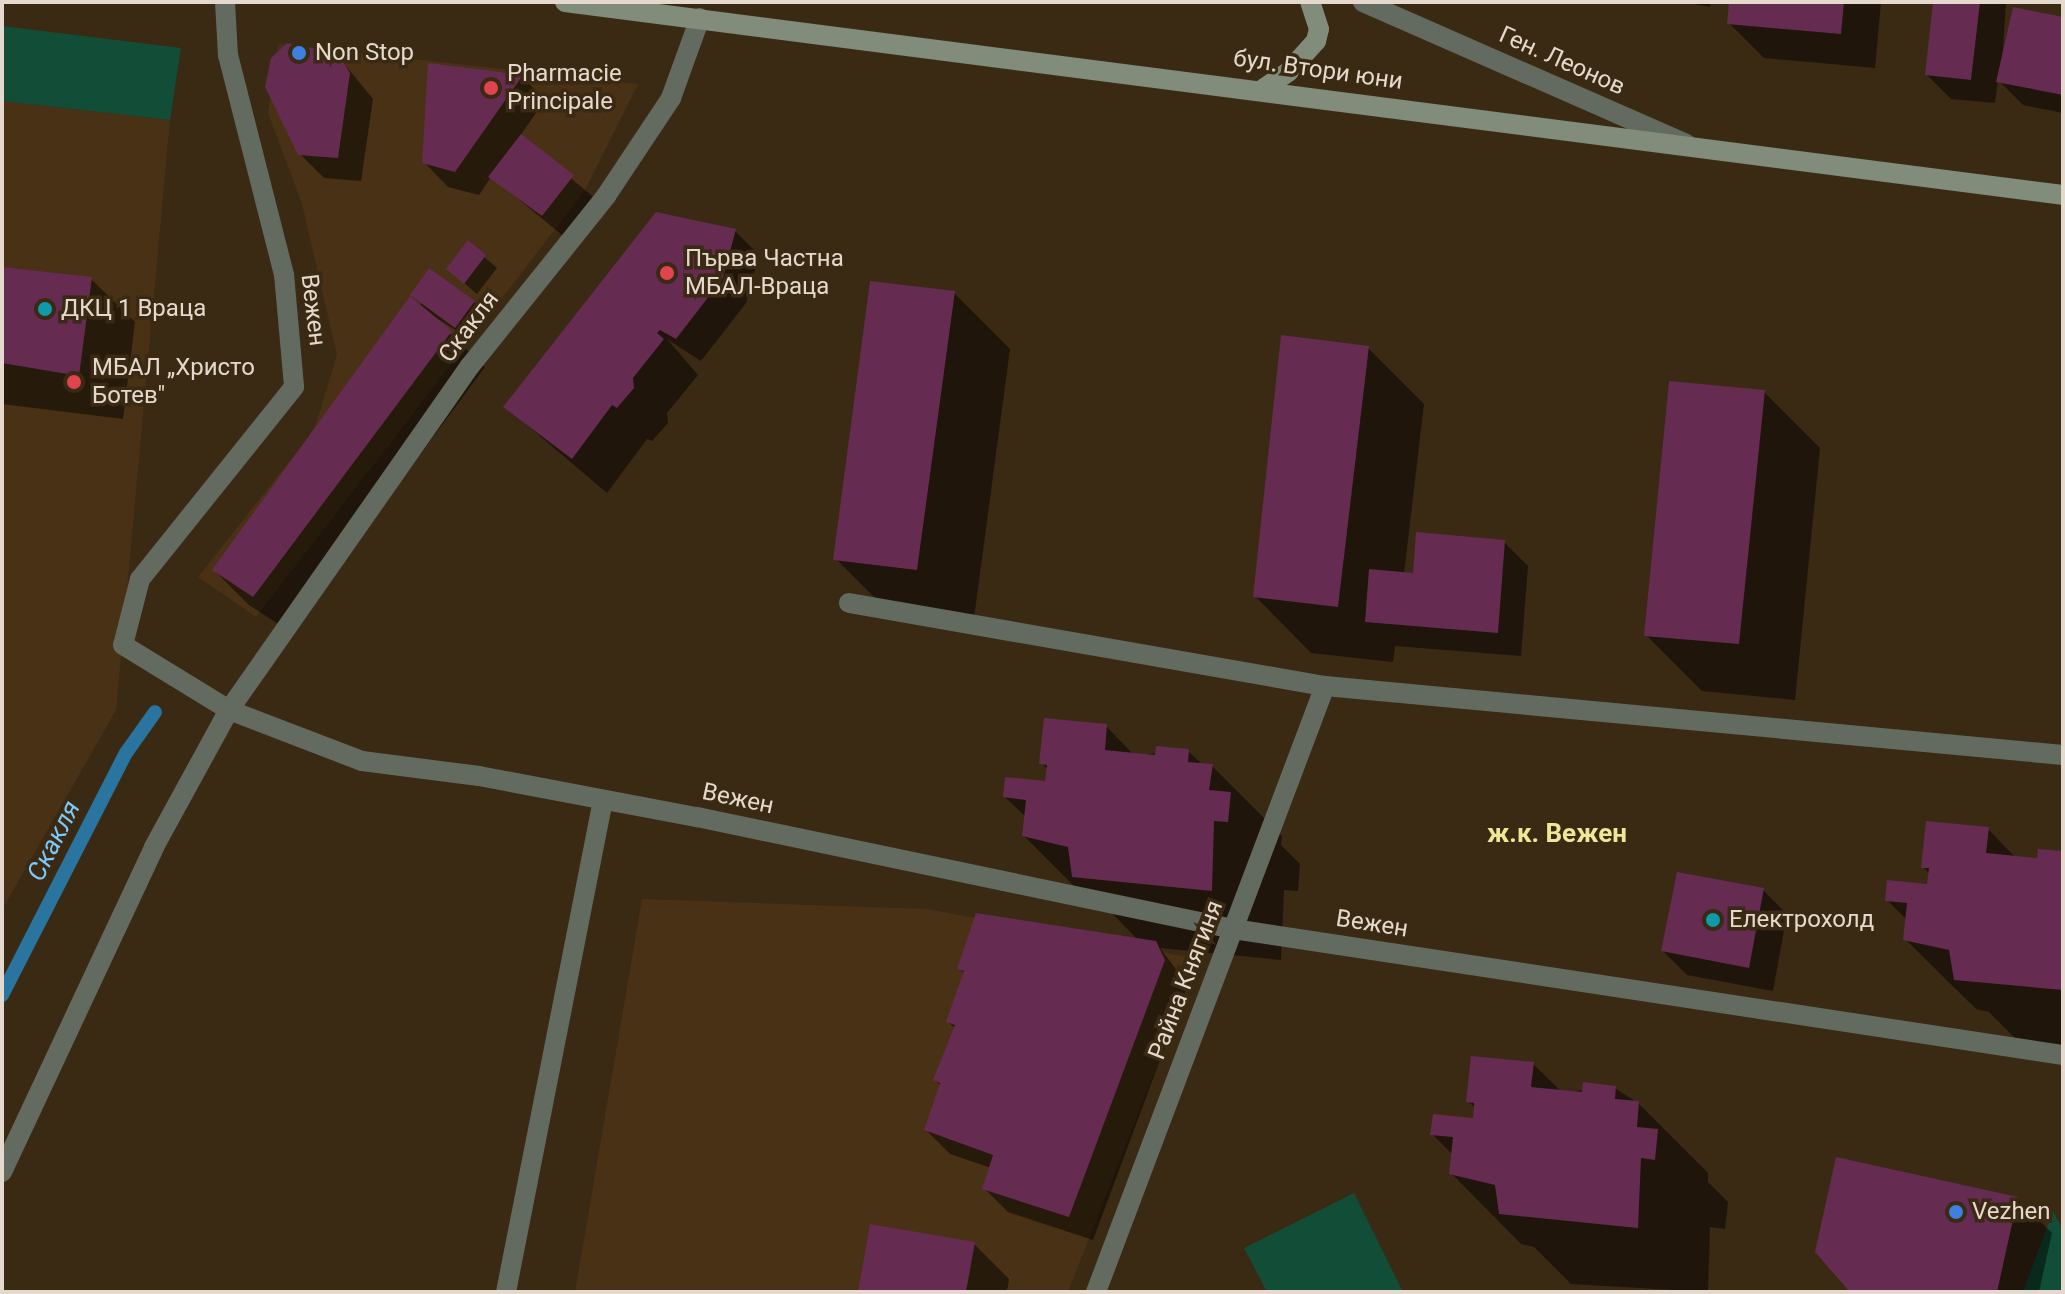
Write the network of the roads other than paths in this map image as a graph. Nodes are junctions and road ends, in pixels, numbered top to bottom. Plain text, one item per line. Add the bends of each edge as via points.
1 (225, 2) edge
2 (565, 2) edge
3 (1310, 2) edge
4 (1363, 2) edge
5 (700, 18) junction
6 (1263, 89) junction
7 (1697, 149) junction
8 (2063, 195) edge
9 (849, 603) dead end
10 (1325, 686) junction
11 (229, 710) junction
12 (2063, 755) edge
13 (603, 800) junction
14 (1233, 929) junction
15 (2063, 1055) edge
16 (2, 1172) edge
17 (506, 1292) edge
18 (1096, 1292) edge

1 - 11 street, Вежен via 228,55 284,274 294,387 140,579 123,645
2 - 5 street, бул. Втори юни
3 - 6 street via 1319,29 1316,41 1288,72
4 - 7 street, Ген. Леонов
5 - 6 street, бул. Втори юни
5 - 11 street, Скакля via 671,98 606,196 470,366
6 - 7 street, бул. Втори юни
7 - 8 street, бул. Втори юни
9 - 10 street
10 - 12 street
10 - 14 street, Райна Княгиня
11 - 13 street, Вежен via 362,761
11 - 16 street, Скакля via 154,847
13 - 14 street, Вежен
13 - 17 street
14 - 15 street, Вежен
14 - 18 street, Райна Княгиня

